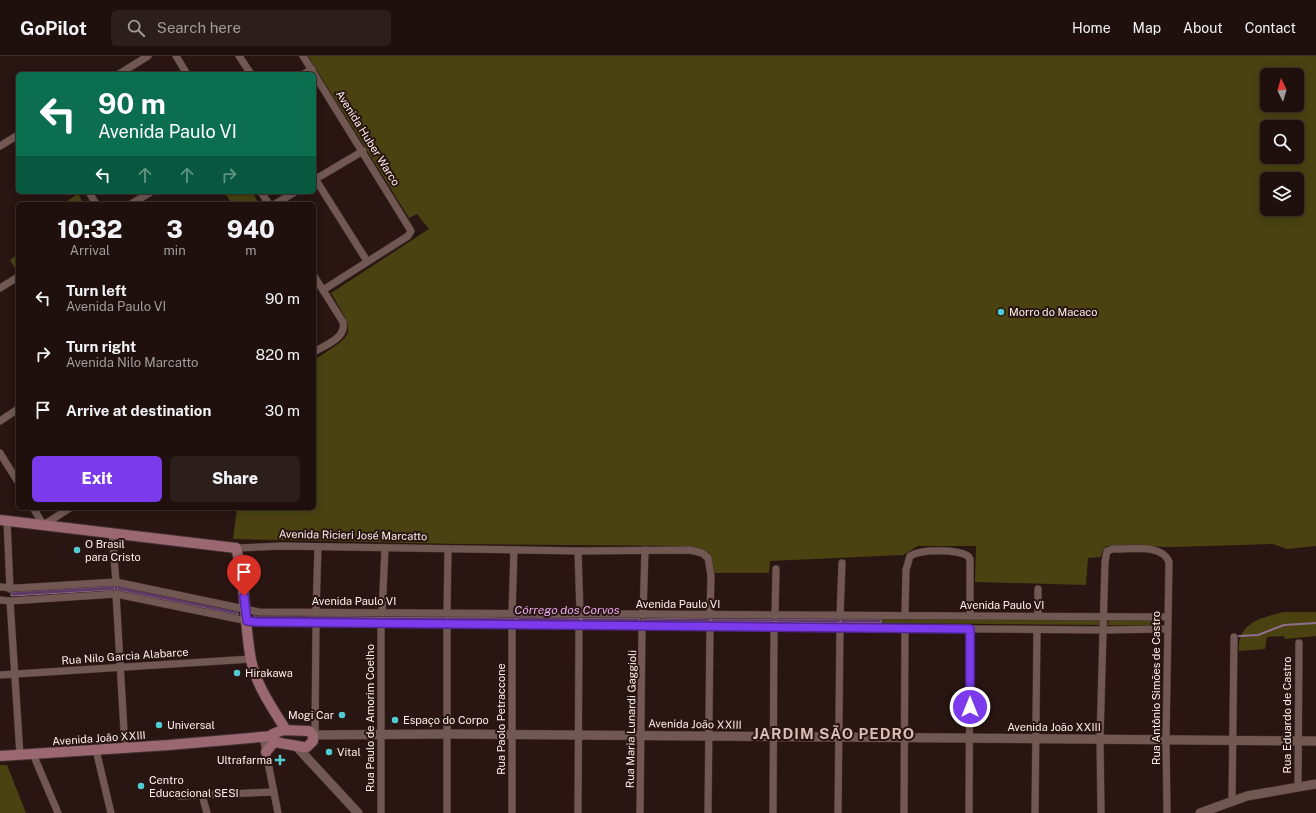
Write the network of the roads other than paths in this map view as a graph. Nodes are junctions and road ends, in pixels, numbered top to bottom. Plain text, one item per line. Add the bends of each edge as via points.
1 (148, 56) edge
2 (176, 56) edge
3 (240, 56) edge
4 (303, 56) edge
5 (312, 69) junction
6 (122, 72) edge
7 (186, 72) edge
8 (250, 72) edge
9 (307, 72) edge
10 (314, 72) edge
11 (316, 75) edge
12 (16, 136) edge
13 (0, 146) edge
14 (363, 151) junction
15 (316, 178) edge
16 (316, 181) edge
17 (148, 194) edge
18 (292, 194) edge
19 (134, 202) edge
20 (278, 202) edge
21 (367, 261) junction
22 (16, 278) edge
23 (316, 279) edge
24 (0, 288) edge
25 (323, 290) junction
26 (316, 351) edge
27 (16, 410) edge
28 (0, 421) edge
29 (0, 453) edge
30 (16, 479) edge
31 (35, 510) edge
32 (67, 510) edge
33 (4, 520) edge
34 (44, 524) junction
35 (112, 532) junction
36 (318, 547) junction
37 (236, 548) junction
38 (385, 548) junction
39 (448, 549) junction
40 (514, 550) junction
41 (645, 550) junction
42 (578, 551) junction
43 (842, 563) dead end
44 (776, 569) dead end
45 (116, 582) junction
46 (0, 587) edge
47 (10, 589) junction
48 (1038, 589) dead end
49 (116, 594) junction
50 (1, 600) edge
51 (10, 601) junction
52 (246, 608) junction
53 (316, 612) junction
54 (382, 613) junction
55 (447, 613) junction
56 (512, 613) junction
57 (580, 614) junction
58 (710, 614) junction
59 (643, 615) junction
60 (906, 615) junction
61 (775, 616) junction
62 (840, 616) junction
63 (970, 616) junction
64 (1038, 616) junction
65 (1103, 617) junction
66 (1167, 617) junction
67 (247, 621) junction
68 (381, 623) junction
69 (316, 624) junction
70 (447, 624) junction
71 (512, 625) junction
72 (579, 626) junction
73 (642, 626) junction
74 (710, 626) junction
75 (774, 626) junction
76 (840, 627) junction
77 (905, 628) junction
78 (970, 629) junction
79 (1037, 630) junction
80 (1103, 630) junction
81 (1167, 630) junction
82 (1234, 637) dead end
83 (1299, 643) dead end
84 (251, 659) junction
85 (120, 666) junction
86 (15, 674) junction
87 (0, 675) edge
88 (448, 734) junction
89 (512, 734) junction
90 (274, 735) junction
91 (381, 735) junction
92 (577, 735) junction
93 (643, 735) junction
94 (708, 736) junction
95 (774, 737) junction
96 (840, 737) junction
97 (313, 738) junction
98 (905, 738) junction
99 (970, 739) junction
100 (1035, 739) junction
101 (1100, 739) junction
102 (1232, 739) junction
103 (1166, 740) junction
104 (1299, 740) junction
105 (1316, 741) edge
106 (296, 746) junction
107 (125, 748) junction
108 (96, 750) junction
109 (266, 752) joint
110 (33, 754) junction
111 (20, 755) junction
112 (0, 756) edge
113 (314, 765) junction
114 (1316, 784) edge
115 (1298, 787) junction
116 (274, 792) junction
117 (202, 795) junction
118 (180, 796) dead end
119 (1232, 800) junction
120 (58, 813) edge
121 (111, 813) edge
122 (207, 813) edge
123 (278, 813) edge
124 (358, 813) edge
125 (381, 813) edge
126 (447, 813) edge
127 (512, 813) edge
128 (578, 813) edge
129 (640, 813) edge
130 (708, 813) edge
131 (773, 813) edge
132 (838, 813) edge
133 (904, 813) edge
134 (969, 813) edge
135 (1035, 813) edge
136 (1101, 813) edge
137 (1168, 813) edge
138 (1200, 813) edge

1 - 6 street
2 - 7 street
3 - 8 street
4 - 5 street, Avenida Huber Warco
5 - 9 street
5 - 10 street, Avenida Huber Warco
11 - 14 street, Avenida Huber Warco
12 - 13 street
14 - 15 street
14 - 21 street, Avenida Huber Warco via 411,233
16 - 21 street
17 - 19 street
18 - 20 street
21 - 25 street
22 - 24 street
23 - 25 street
25 - 26 street via 343,322 344,330 340,336
27 - 28 street
29 - 30 street
31 - 34 street
32 - 34 street
33 - 34 main road, Avenida Ricieri José Marcatto
33 - 47 street
34 - 35 main road, Avenida Ricieri José Marcatto
35 - 37 main road, Avenida Ricieri José Marcatto
35 - 45 street
36 - 37 street, Avenida Ricieri José Marcatto
36 - 38 street, Avenida Ricieri José Marcatto
36 - 53 street
37 - 52 main road
38 - 39 street, Avenida Ricieri José Marcatto
38 - 54 street
39 - 40 street, Avenida Ricieri José Marcatto
39 - 55 street
40 - 42 street, Avenida Ricieri José Marcatto
40 - 56 street
41 - 42 street, Avenida Ricieri José Marcatto
41 - 58 street, Avenida Ricieri José Marcatto via 690,550 706,555 710,564
41 - 59 street
42 - 57 street
43 - 62 street
44 - 61 street
45 - 47 street, Avenida Paulo VI
45 - 52 street, Avenida Paulo VI
46 - 47 street, Avenida Paulo VI
48 - 64 street
49 - 51 street, Avenida Paulo VI
49 - 67 street, Avenida Paulo VI
49 - 85 street
50 - 51 street, Avenida Paulo VI
51 - 86 street
52 - 53 street, Avenida Paulo VI via 259,612
52 - 67 main road
53 - 54 street, Avenida Paulo VI
54 - 55 street, Avenida Paulo VI
55 - 56 street, Avenida Paulo VI
56 - 57 street, Avenida Paulo VI
57 - 59 street, Avenida Paulo VI
58 - 59 street, Avenida Paulo VI
58 - 61 street, Avenida Paulo VI
60 - 62 street, Avenida Paulo VI
60 - 63 street, Avenida Paulo VI
60 - 63 street via 906,570 910,556 919,552 955,552 968,556 971,563
61 - 62 street, Avenida Paulo VI
63 - 64 street, Avenida Paulo VI
64 - 65 street, Avenida Paulo VI
65 - 66 street, Avenida Paulo VI
65 - 66 street, Rua Antônio Simões de Castro via 1105,562 1109,550 1160,552 1167,558
65 - 80 street
66 - 81 street, Rua Antônio Simões de Castro
67 - 69 street, Avenida Paulo VI
67 - 84 main road
68 - 69 street, Avenida Paulo VI
68 - 70 street, Avenida Paulo VI
68 - 91 street, Rua Paulo de Amorim Coelho
69 - 97 street
70 - 71 street, Avenida Paulo VI
70 - 88 street
71 - 72 street, Avenida Paulo VI
71 - 89 street, Rua Paolo Petraccone
72 - 73 street, Avenida Paulo VI
72 - 92 street
73 - 74 street, Avenida Paulo VI
73 - 93 street, Rua Maria Lunardi Gaggioli
74 - 75 street, Avenida Paulo VI
74 - 94 street
75 - 76 street, Avenida Paulo VI
75 - 95 street
76 - 77 street, Avenida Paulo VI
76 - 96 street
77 - 78 street, Avenida Paulo VI
77 - 98 street
78 - 79 street, Avenida Paulo VI
78 - 99 street
79 - 80 street, Avenida Paulo VI
79 - 100 street
80 - 81 street, Avenida Paulo VI
80 - 101 street
81 - 103 street, Rua Antônio Simões de Castro
82 - 102 street
83 - 104 street, Rua Eduardo de Castro
84 - 85 street, Rua Nilo Garcia Alabarce
84 - 90 main road via 272,709
85 - 86 street, Rua Nilo Garcia Alabarce
85 - 107 street
86 - 87 street, Rua Nilo Garcia Alabarce
86 - 111 street
88 - 89 street, Avenida João XXIII
88 - 91 street, Avenida João XXIII
88 - 126 street
89 - 92 street, Avenida João XXIII
89 - 127 street, Rua Paolo Petraccone
90 - 97 main road, Avenida João XXIII via 307,731
90 - 106 main road, Avenida João XXIII
90 - 107 main road, Avenida João XXIII
90 - 109 main road
91 - 97 street, Avenida João XXIII
91 - 125 street, Rua Paulo de Amorim Coelho
92 - 93 street, Avenida João XXIII
92 - 128 street
93 - 94 street, Avenida João XXIII
93 - 129 street, Rua Maria Lunardi Gaggioli
94 - 95 street, Avenida João XXIII
94 - 130 street
95 - 96 street, Avenida João XXIII
95 - 131 street
96 - 98 street, Avenida João XXIII
96 - 132 street
97 - 106 main road, Avenida João XXIII via 306,746
97 - 113 street
98 - 99 street, Avenida João XXIII
98 - 133 street
99 - 100 street, Avenida João XXIII
99 - 134 street
100 - 101 street, Avenida João XXIII
100 - 135 street
101 - 103 street, Avenida João XXIII
101 - 136 street
102 - 103 street, Avenida João XXIII
102 - 104 street, Avenida João XXIII
102 - 119 street
103 - 137 street, Rua Antônio Simões de Castro
104 - 105 street, Avenida João XXIII
104 - 115 street, Rua Eduardo de Castro
106 - 113 street
107 - 108 main road, Avenida João XXIII
108 - 110 main road, Avenida João XXIII
108 - 121 street
109 - 116 street
110 - 111 main road, Avenida João XXIII
110 - 120 street
111 - 112 main road, Avenida João XXIII
113 - 124 street
114 - 115 street
115 - 119 street
116 - 117 street
116 - 123 street
117 - 118 street
117 - 122 street
119 - 138 street

